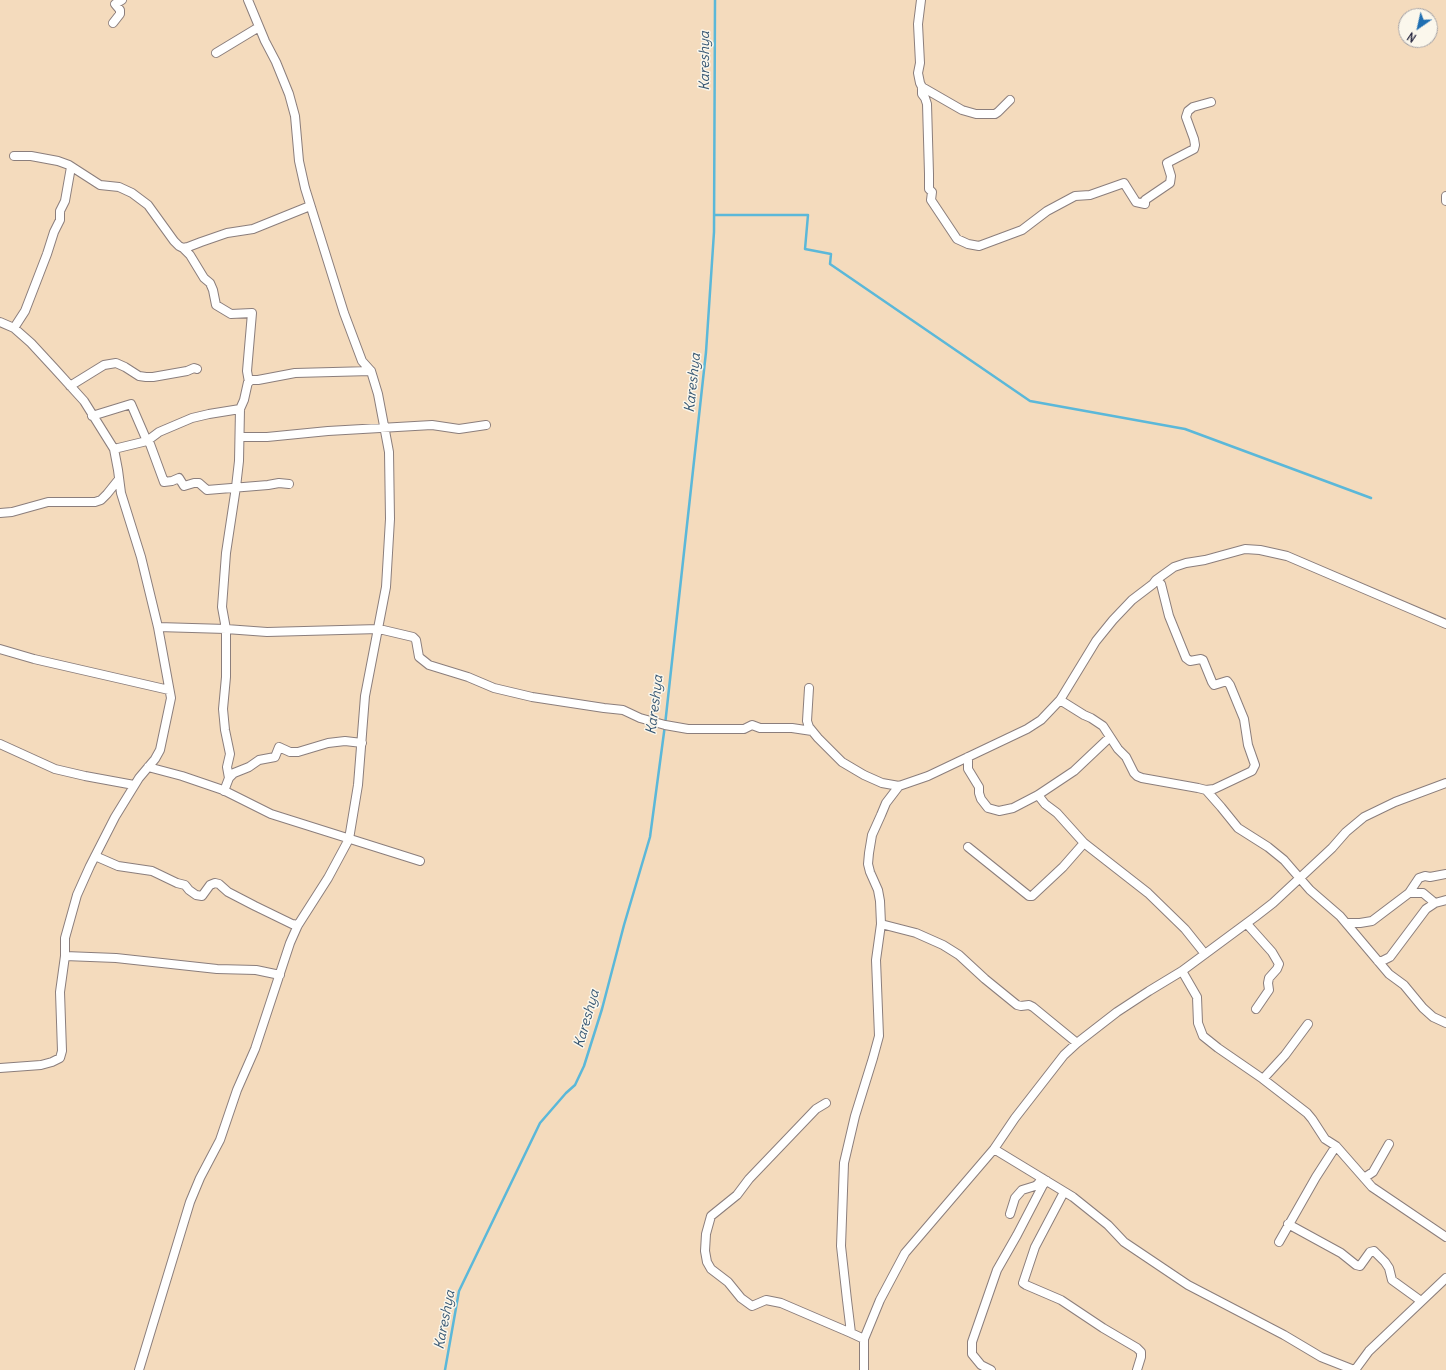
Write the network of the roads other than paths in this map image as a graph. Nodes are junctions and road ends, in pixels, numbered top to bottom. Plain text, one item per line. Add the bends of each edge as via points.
1 (122, 0) edge
2 (248, 0) edge
3 (921, 0) edge
4 (113, 23) dead end
5 (259, 27) junction
6 (216, 53) dead end
7 (922, 87) junction
8 (1010, 100) dead end
9 (1211, 102) dead end
10 (14, 156) dead end
11 (71, 167) junction
12 (1446, 196) edge
13 (1446, 201) edge
14 (310, 206) junction
15 (183, 248) junction
16 (0, 322) edge
17 (14, 328) junction
18 (197, 369) dead end
19 (371, 371) junction
20 (249, 382) junction
21 (70, 386) junction
22 (240, 409) junction
23 (92, 416) junction
24 (486, 425) dead end
25 (384, 428) junction
26 (240, 437) junction
27 (147, 441) junction
28 (114, 449) junction
29 (119, 479) junction
30 (289, 484) dead end
31 (236, 487) junction
32 (0, 513) edge
33 (1156, 580) junction
34 (1446, 624) edge
35 (158, 626) junction
36 (226, 629) junction
37 (379, 629) junction
38 (0, 649) edge
39 (809, 688) dead end
40 (169, 690) junction
41 (1060, 700) junction
42 (812, 731) junction
43 (1110, 737) junction
44 (362, 743) junction
45 (0, 744) edge
46 (968, 758) junction
47 (148, 767) junction
48 (229, 778) junction
49 (1446, 783) edge
50 (134, 785) junction
51 (899, 786) junction
52 (1206, 790) junction
53 (224, 791) junction
54 (1038, 795) junction
55 (348, 839) junction
56 (1084, 843) junction
57 (968, 847) dead end
58 (95, 856) junction
59 (420, 862) dead end
60 (1446, 874) edge
61 (1299, 878) junction
62 (1409, 893) junction
63 (1446, 900) edge
64 (1435, 903) junction
65 (1347, 923) junction
66 (880, 924) junction
67 (1247, 924) junction
68 (298, 925) junction
69 (1205, 954) junction
70 (65, 956) junction
71 (1378, 961) junction
72 (1182, 971) junction
73 (280, 975) junction
74 (1256, 1009) dead end
75 (1446, 1022) edge
76 (1308, 1024) dead end
77 (1078, 1043) junction
78 (0, 1068) edge
79 (1263, 1079) junction
80 (826, 1103) dead end
81 (1389, 1144) dead end
82 (1336, 1146) junction
83 (994, 1149) junction
84 (1364, 1178) junction
85 (1045, 1180) junction
86 (1064, 1192) junction
87 (1010, 1214) dead end
88 (1288, 1224) junction
89 (1446, 1237) edge
90 (1279, 1242) dead end
91 (1446, 1278) edge
92 (1421, 1301) junction
93 (851, 1333) junction
94 (864, 1339) junction
95 (139, 1370) edge
96 (864, 1370) edge
97 (991, 1370) edge
98 (1137, 1370) edge
99 (1354, 1370) edge

1 - 4 street via 115,4 120,14
2 - 5 street
3 - 7 street via 918,24 918,73
5 - 6 street
5 - 14 street via 293,105 299,161
7 - 8 street via 962,110 976,114 995,114
7 - 9 street via 927,104 931,200 957,239 979,246 1022,230 1047,211 1075,196 1090,195 1124,183 1136,202 1145,204 1145,200 1170,183 1168,163 1194,149 1194,139 1186,117 1188,111
10 - 11 street via 46,158
11 - 15 street via 100,185 119,187 132,193 148,205
11 - 17 street via 60,220 25,312
12 - 13 street
14 - 15 street via 253,229 227,233
14 - 19 street via 344,313 362,361
15 - 20 street via 210,283 216,305 232,314 252,313 247,370
16 - 17 street
17 - 21 street
18 - 21 street via 146,377 139,376 116,363 104,365
19 - 20 street via 295,373
19 - 25 street
20 - 22 street
21 - 23 street via 84,401
22 - 26 street
22 - 27 street via 192,418 159,432
23 - 27 street via 131,404
23 - 28 street
24 - 25 street via 459,429 432,425
25 - 26 street
25 - 37 street via 389,452 390,519 386,587
26 - 31 street
27 - 28 street
27 - 31 street via 164,482 179,478 184,486 200,483 206,490
28 - 29 street
29 - 32 street via 101,500 95,502 48,502
29 - 35 street
30 - 31 street
31 - 36 street via 226,554 222,607
33 - 34 street via 1174,567 1186,563 1245,549 1260,550 1287,556
33 - 41 street via 1112,620
33 - 52 street via 1161,584 1169,616 1186,658 1190,661 1203,660 1214,685 1227,681 1230,685 1244,719 1248,745 1255,765 1252,771 1214,789
35 - 36 street
35 - 40 street
36 - 37 street via 267,632
36 - 48 street via 223,709 224,730 230,754 227,767
37 - 42 street via 413,637 416,640 419,657 429,665 494,688 539,698 623,710 640,718 688,729 744,729 752,725 760,728
37 - 44 street via 365,696
38 - 40 street
39 - 42 street via 807,721
40 - 47 street via 171,698 160,750
41 - 43 street via 1099,723
41 - 46 street via 1041,720
42 - 51 street via 842,762 882,783
43 - 52 street via 1137,776
43 - 54 street via 1074,771
44 - 48 street via 328,743 298,752 290,752 279,747 275,757 259,760 234,772
44 - 55 street via 358,785
45 - 50 street via 55,769
46 - 51 street
46 - 54 street via 968,769 979,787 981,799 988,808 999,811 1013,808
47 - 50 street
47 - 53 street
48 - 53 street
49 - 61 street via 1364,817
50 - 58 street
51 - 66 street via 886,803 872,836 869,854 868,864 880,901
52 - 61 street via 1238,828 1284,860
53 - 55 street via 271,814
54 - 56 street
55 - 59 street
55 - 68 street via 328,878
56 - 57 street via 1032,896
56 - 69 street via 1148,893
58 - 68 street via 118,866 152,871 177,884 185,885 196,895 202,896 210,885 219,884 228,892
58 - 70 street via 76,896 65,938
60 - 62 street via 1418,878
61 - 65 street
61 - 67 street
62 - 64 street via 1423,893
62 - 65 street via 1372,921
63 - 64 street
64 - 71 street via 1426,909 1390,957 1382,962
65 - 71 street
66 - 77 street via 916,933 943,945 959,955 1017,1005 1033,1007
66 - 93 street via 876,960 878,1036 844,1163 841,1246
67 - 69 street
67 - 74 street via 1272,952 1279,964 1269,978 1269,990
68 - 73 street
69 - 72 street
70 - 73 street via 256,970
70 - 78 street via 60,992 60,1058 41,1066
71 - 75 street via 1433,1017
72 - 77 street via 1130,1004
72 - 79 street via 1197,997 1198,1022 1203,1036
73 - 95 street via 220,1140 190,1202
76 - 79 street
77 - 83 street via 1048,1074
79 - 82 street via 1307,1113 1325,1139
80 - 93 street via 816,1109 749,1178 737,1194 711,1216 704,1251 711,1269 752,1306 766,1300 781,1303
81 - 84 street via 1373,1172
82 - 84 street
82 - 88 street
83 - 85 street
83 - 94 street via 905,1253 880,1300
84 - 89 street via 1372,1187
85 - 86 street
85 - 87 street via 1022,1190
85 - 97 street via 997,1270 972,1342 972,1354 981,1365
86 - 98 street via 1035,1247 1023,1283 1061,1300 1137,1348 1141,1352
86 - 99 street via 1108,1225 1124,1242 1188,1285 1321,1357
88 - 90 street
88 - 92 street via 1341,1253 1356,1265 1360,1266 1370,1252 1374,1251 1389,1268 1392,1280
91 - 92 street
92 - 99 street via 1369,1351
93 - 94 street
94 - 96 street

